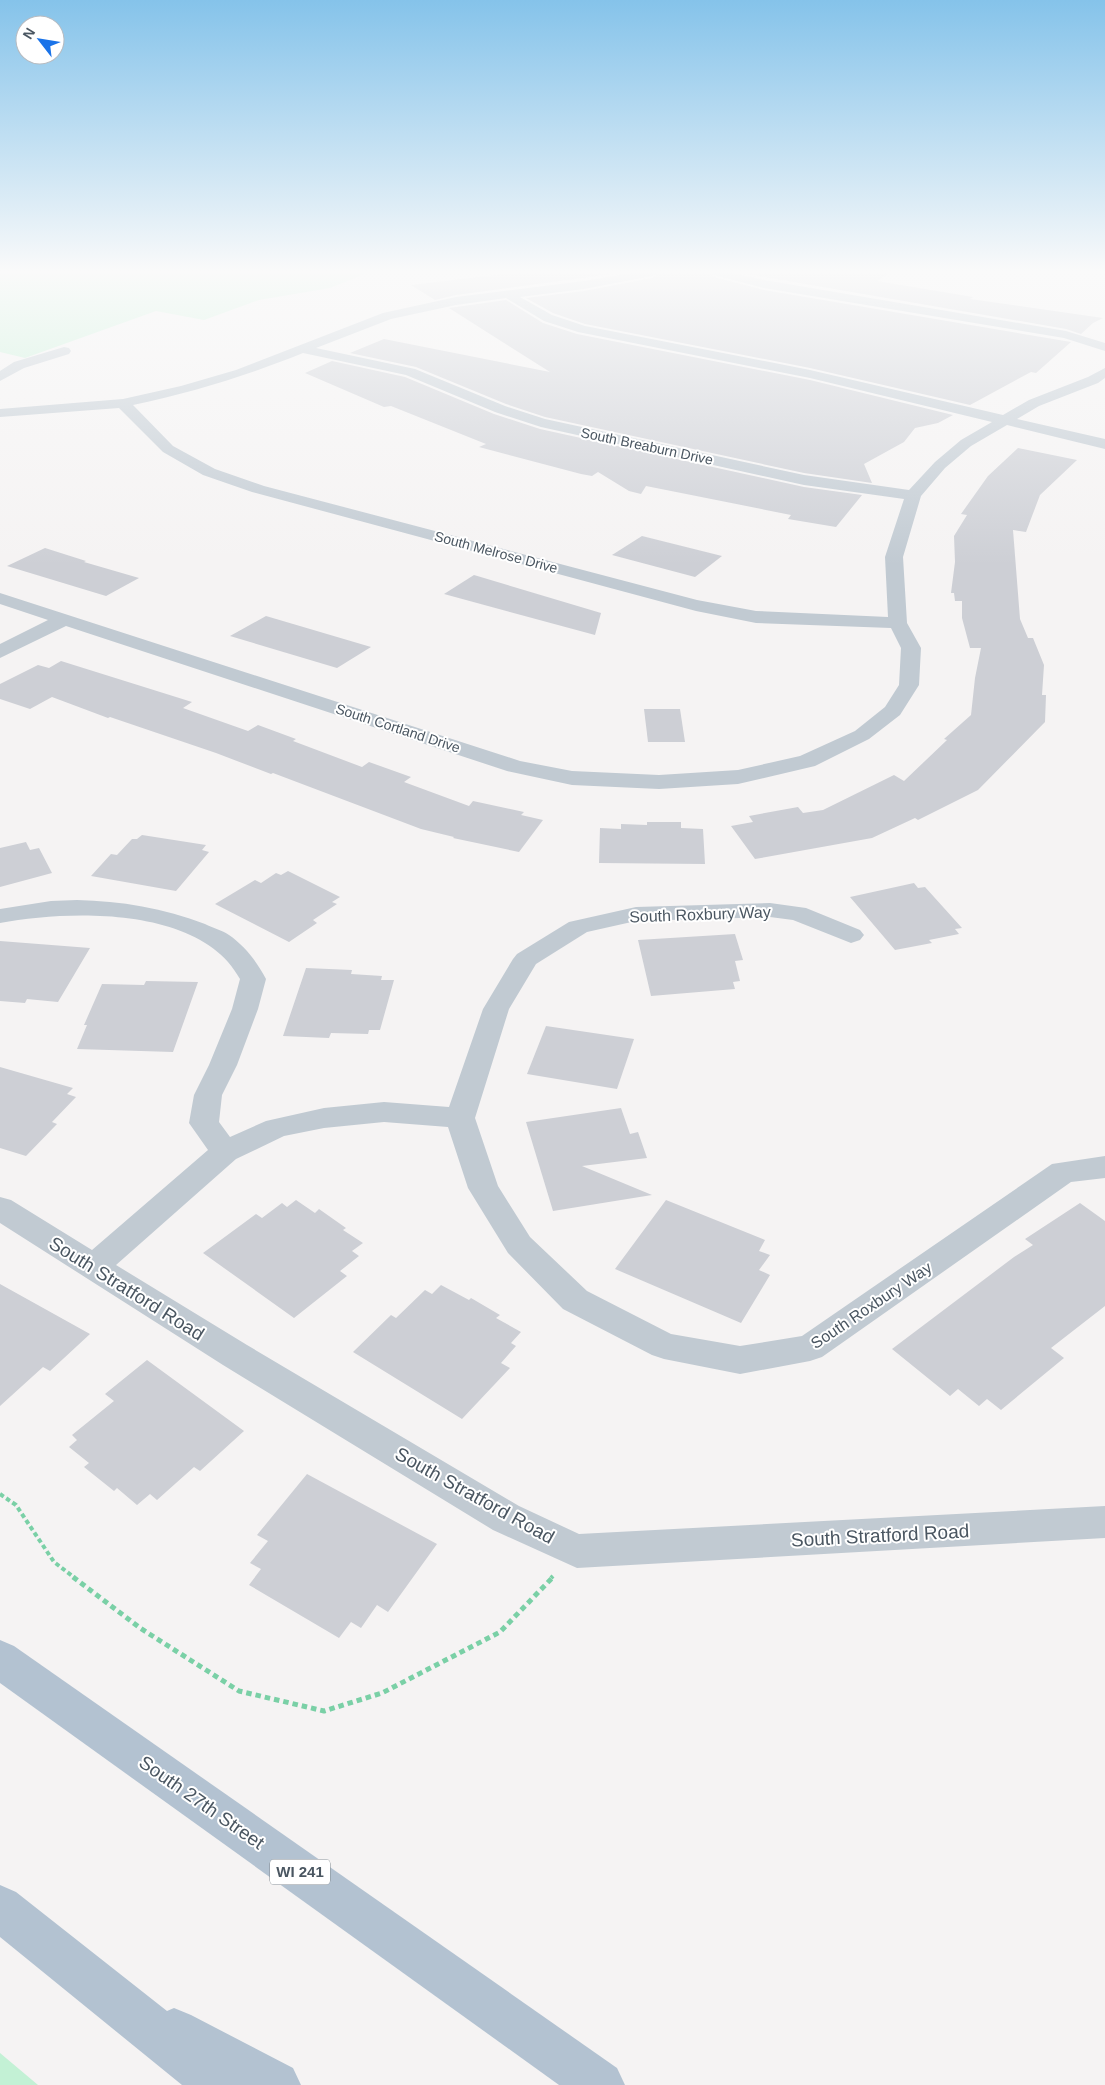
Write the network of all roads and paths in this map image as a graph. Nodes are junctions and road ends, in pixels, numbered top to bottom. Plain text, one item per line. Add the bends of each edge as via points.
1 (11, 370) edge
2 (248, 370) edge
3 (402, 370) edge
4 (791, 370) edge
5 (1105, 372) edge
6 (0, 377) edge
7 (123, 403) junction
8 (0, 413) edge
9 (1003, 419) junction
10 (1105, 444) edge
11 (913, 496) junction
12 (6, 605) edge
13 (64, 619) junction
14 (898, 623) junction
15 (0, 652) edge
16 (0, 916) edge
17 (851, 935) dead end
18 (460, 1118) junction
19 (225, 1152) junction
20 (1105, 1167) edge
21 (0, 1208) edge
22 (94, 1266) junction
23 (0, 1494) edge
24 (1105, 1522) edge
25 (577, 1551) junction
26 (0, 1659) edge
27 (0, 1908) edge
28 (121, 2005) junction
29 (221, 2085) edge
30 (276, 2085) edge
31 (600, 2085) edge

1 - 6 street
2 - 7 street via 184,390
3 - 11 street, South Breaburn Drive via 541,423 804,480
4 - 9 street
5 - 9 street
7 - 8 street
7 - 14 street, South Melrose Drive via 168,449 209,472 258,489 696,605 756,616
9 - 10 street
9 - 11 street via 966,443
11 - 14 street via 894,557
12 - 13 street, South Cortland Drive
13 - 14 street, South Cortland Drive via 515,766 572,778 659,782 728,777 807,761 862,735 893,711 909,685 911,648
13 - 15 street
16 - 19 street via 83,908 132,912 184,923 222,941 247,967 253,979 245,1009 208,1096 204,1123
17 - 18 street, South Roxbury Way via 797,913 770,910 636,914 578,927 526,959 496,1010
18 - 19 street via 384,1112 324,1118 276,1128
18 - 20 street, South Roxbury Way via 488,1196 519,1245 575,1300 664,1346 740,1360 810,1348 1063,1172
19 - 22 street
21 - 22 street, South Stratford Road
22 - 25 street, South Stratford Road via 498,1513
23 - 25 path via 16,1505 54,1562 140,1628 238,1691 324,1711 382,1693 500,1632
24 - 25 street, South Stratford Road
26 - 31 main road, South 27th Street / WI 241
27 - 28 main road
28 - 29 main road
28 - 30 main road

